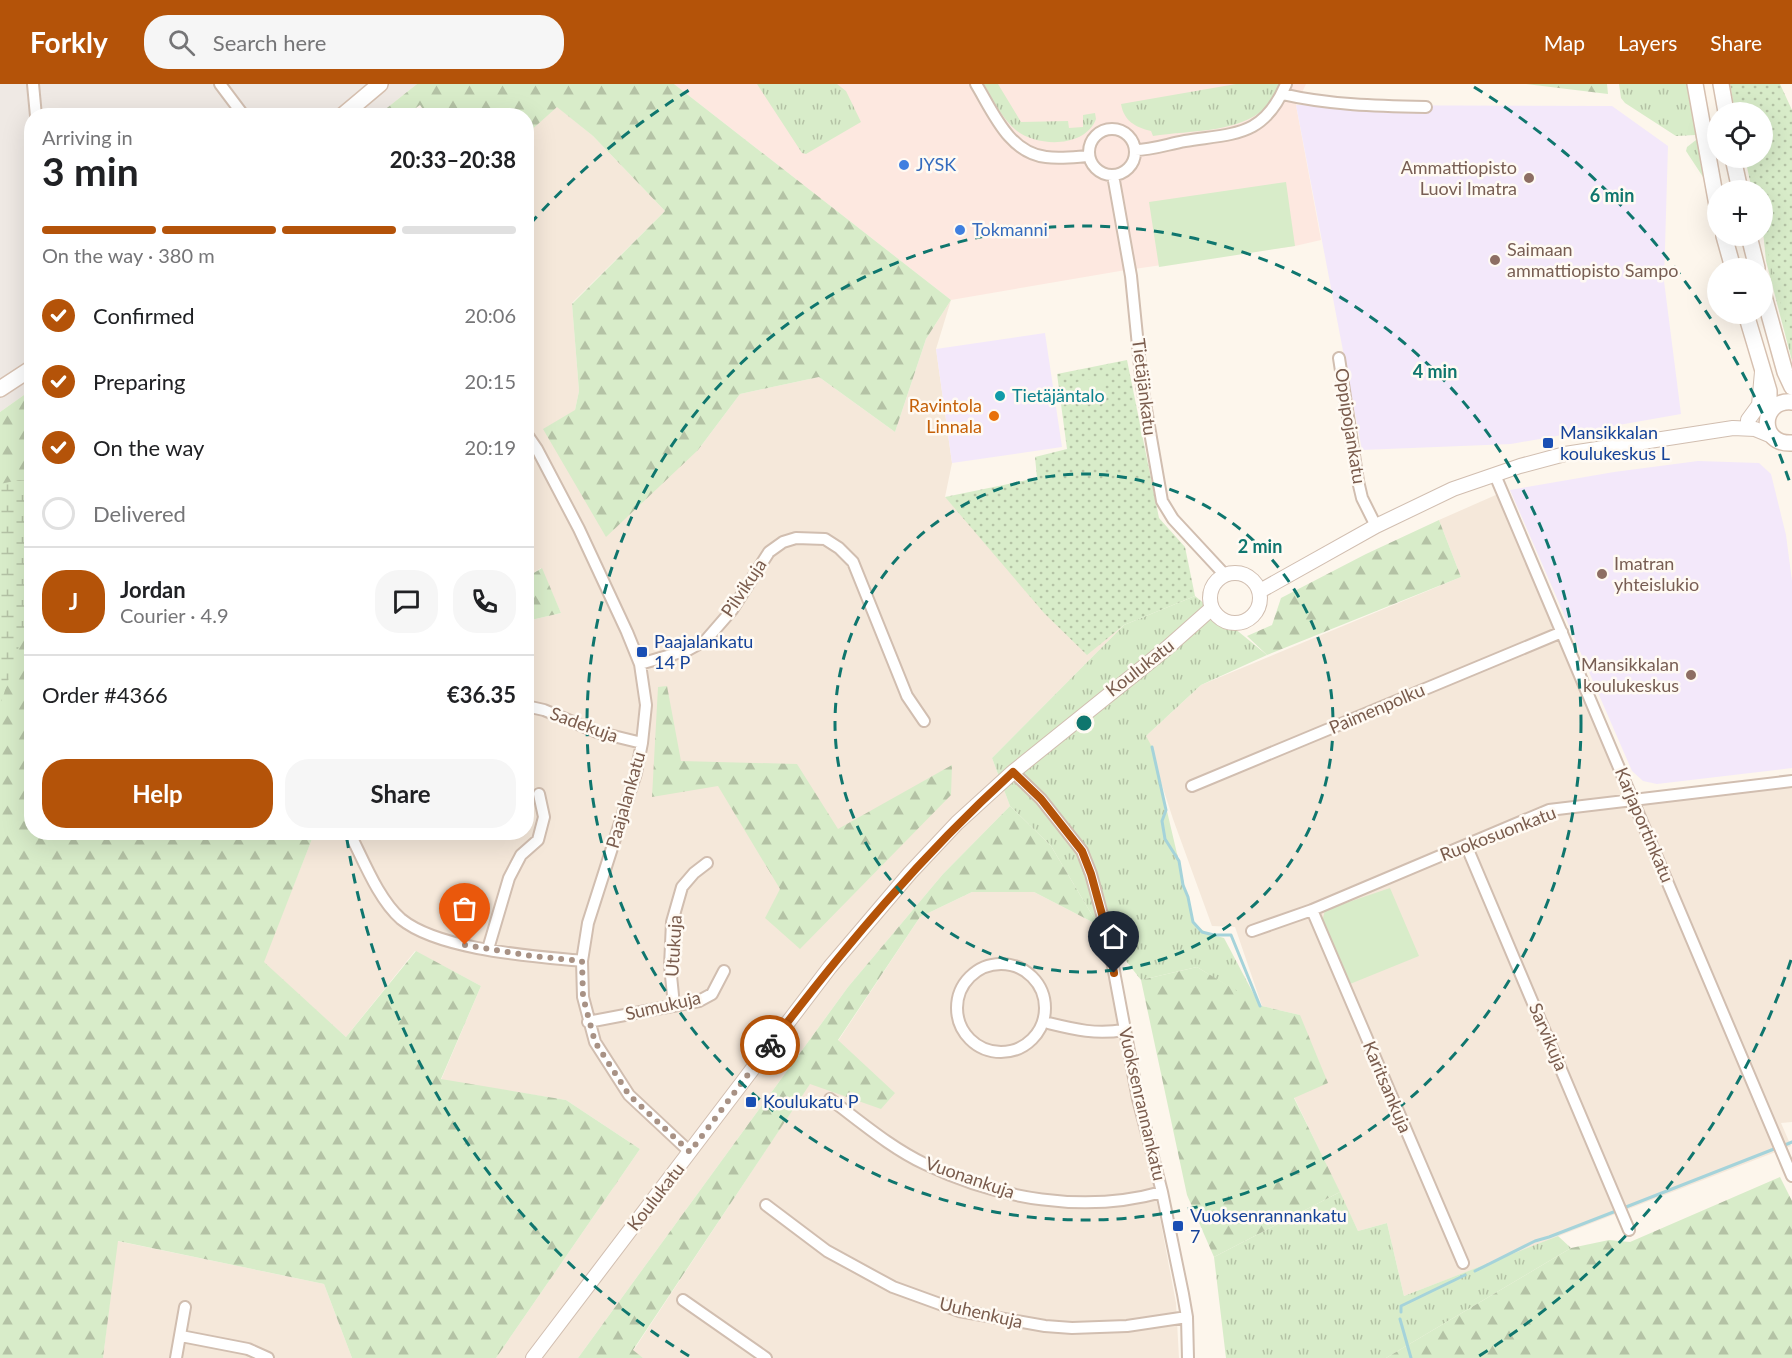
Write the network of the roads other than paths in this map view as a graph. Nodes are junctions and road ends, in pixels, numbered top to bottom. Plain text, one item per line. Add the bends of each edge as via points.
1 (33, 84) edge
2 (220, 84) edge
3 (380, 84) edge
4 (976, 84) edge
5 (1695, 84) edge
6 (1721, 84) edge
7 (1284, 89) edge
8 (1724, 102) edge
9 (1426, 107) dead end
10 (35, 108) edge
11 (238, 108) edge
12 (352, 108) edge
13 (1135, 150) junction
14 (1088, 156) junction
15 (1113, 175) junction
16 (1712, 180) edge
17 (1749, 324) edge
18 (1772, 324) edge
19 (1339, 358) dead end
20 (1762, 370) junction
21 (24, 373) edge
22 (1792, 387) edge
23 (0, 389) edge
24 (1792, 402) edge
25 (1769, 414) junction
26 (1748, 420) junction
27 (1733, 428) junction
28 (1781, 440) edge
29 (534, 445) edge
30 (1792, 457) edge
31 (1496, 475) junction
32 (1376, 526) junction
33 (1225, 575) junction
34 (1260, 591) junction
35 (1212, 608) junction
36 (1562, 632) junction
37 (640, 664) junction
38 (534, 708) edge
39 (924, 722) dead end
40 (642, 743) junction
41 (1013, 772) junction
42 (1792, 781) edge
43 (1192, 786) dead end
44 (539, 794) dead end
45 (1635, 801) junction
46 (354, 840) edge
47 (1467, 845) junction
48 (707, 863) dead end
49 (1312, 910) junction
50 (1252, 931) dead end
51 (488, 949) junction
52 (582, 961) junction
53 (724, 971) dead end
54 (674, 1005) junction
55 (588, 1022) junction
56 (1044, 1022) junction
57 (1124, 1030) junction
58 (830, 1099) dead end
59 (690, 1152) junction
60 (1792, 1176) edge
61 (1162, 1192) junction
62 (766, 1205) dead end
63 (1629, 1230) dead end
64 (1463, 1263) dead end
65 (683, 1300) dead end
66 (185, 1307) dead end
67 (1187, 1317) junction
68 (181, 1335) junction
69 (176, 1358) edge
70 (268, 1358) edge
71 (533, 1358) edge
72 (766, 1358) edge
73 (1188, 1358) edge

1 - 10 street
2 - 11 street
3 - 12 main road
4 - 14 street via 1018,146 1043,157
5 - 16 main road
6 - 8 main road
7 - 9 street via 1308,100
7 - 13 street via 1269,114 1243,132
13 - 14 street via 1126,133 1108,128 1093,138
13 - 15 street via 1130,166
14 - 15 street via 1097,171
15 - 33 street, Tietäjänkatu via 1162,501 1173,519
17 - 20 main road
18 - 22 main road
19 - 32 street, Oppipojankatu via 1358,481
20 - 25 main road via 1769,391
20 - 26 street via 1759,405
21 - 23 main road
24 - 25 main road via 1780,403
25 - 26 street
25 - 28 main road via 1767,424
26 - 27 street
27 - 28 street via 1755,429
27 - 31 street via 1565,453
28 - 30 main road
29 - 37 street, Paajalankatu via 579,529
31 - 32 street via 1452,489
31 - 36 street, Karjaportinkatu
32 - 34 street
33 - 34 street via 1246,575
33 - 35 street via 1214,585
34 - 35 street via 1258,608 1247,620 1223,620
35 - 41 street, Koulukatu
36 - 43 street, Paimenpolku
36 - 45 street, Karjaportinkatu
37 - 39 street, Pilvikuja via 688,650 706,640 732,610 769,552 783,542 796,538 825,539 853,562 907,696
37 - 40 street, Paajalankatu via 646,705
38 - 40 street, Sadekuja via 597,732
40 - 52 street, Paajalankatu via 588,923
41 - 57 street, Vuoksenrannankatu via 1041,799 1082,851 1106,929
41 - 59 street, Koulukatu via 957,823 837,958
42 - 45 street, Ruokosuonkatu
44 - 51 street via 544,817 538,840 522,855 509,878
45 - 47 street, Ruokosuonkatu via 1549,810
45 - 60 street, Karjaportinkatu
46 - 51 street via 386,903 402,919 441,940
47 - 49 street, Ruokosuonkatu
47 - 63 street, Sarvikuja
48 - 54 street, Utukuja via 682,887 672,922 670,966
49 - 50 street, Ruokosuonkatu
49 - 64 street, Karitsankuja
51 - 52 street
52 - 55 street, Paajalankatu
53 - 54 street, Sumukuja via 712,994 699,1001
54 - 55 street, Sumukuja
55 - 59 street, Paajalankatu via 595,1042 629,1095
56 - 56 street via 1041,990 1021,969 992,965 978,970 960,993 959,1022 977,1045 991,1051 1008,1052 1023,1046
56 - 57 street via 1089,1033
57 - 61 street, Vuoksenrannankatu
58 - 61 street, Vuonankuja via 925,1164 1007,1193 1095,1204
59 - 71 street, Koulukatu
61 - 67 street, Vuoksenrannankatu
62 - 67 street, Uuhenkuja via 827,1251 893,1287 959,1311 1072,1328 1127,1326
65 - 72 street
66 - 68 street
67 - 73 street, Vuoksenrannankatu
68 - 69 street
68 - 70 street via 248,1349

